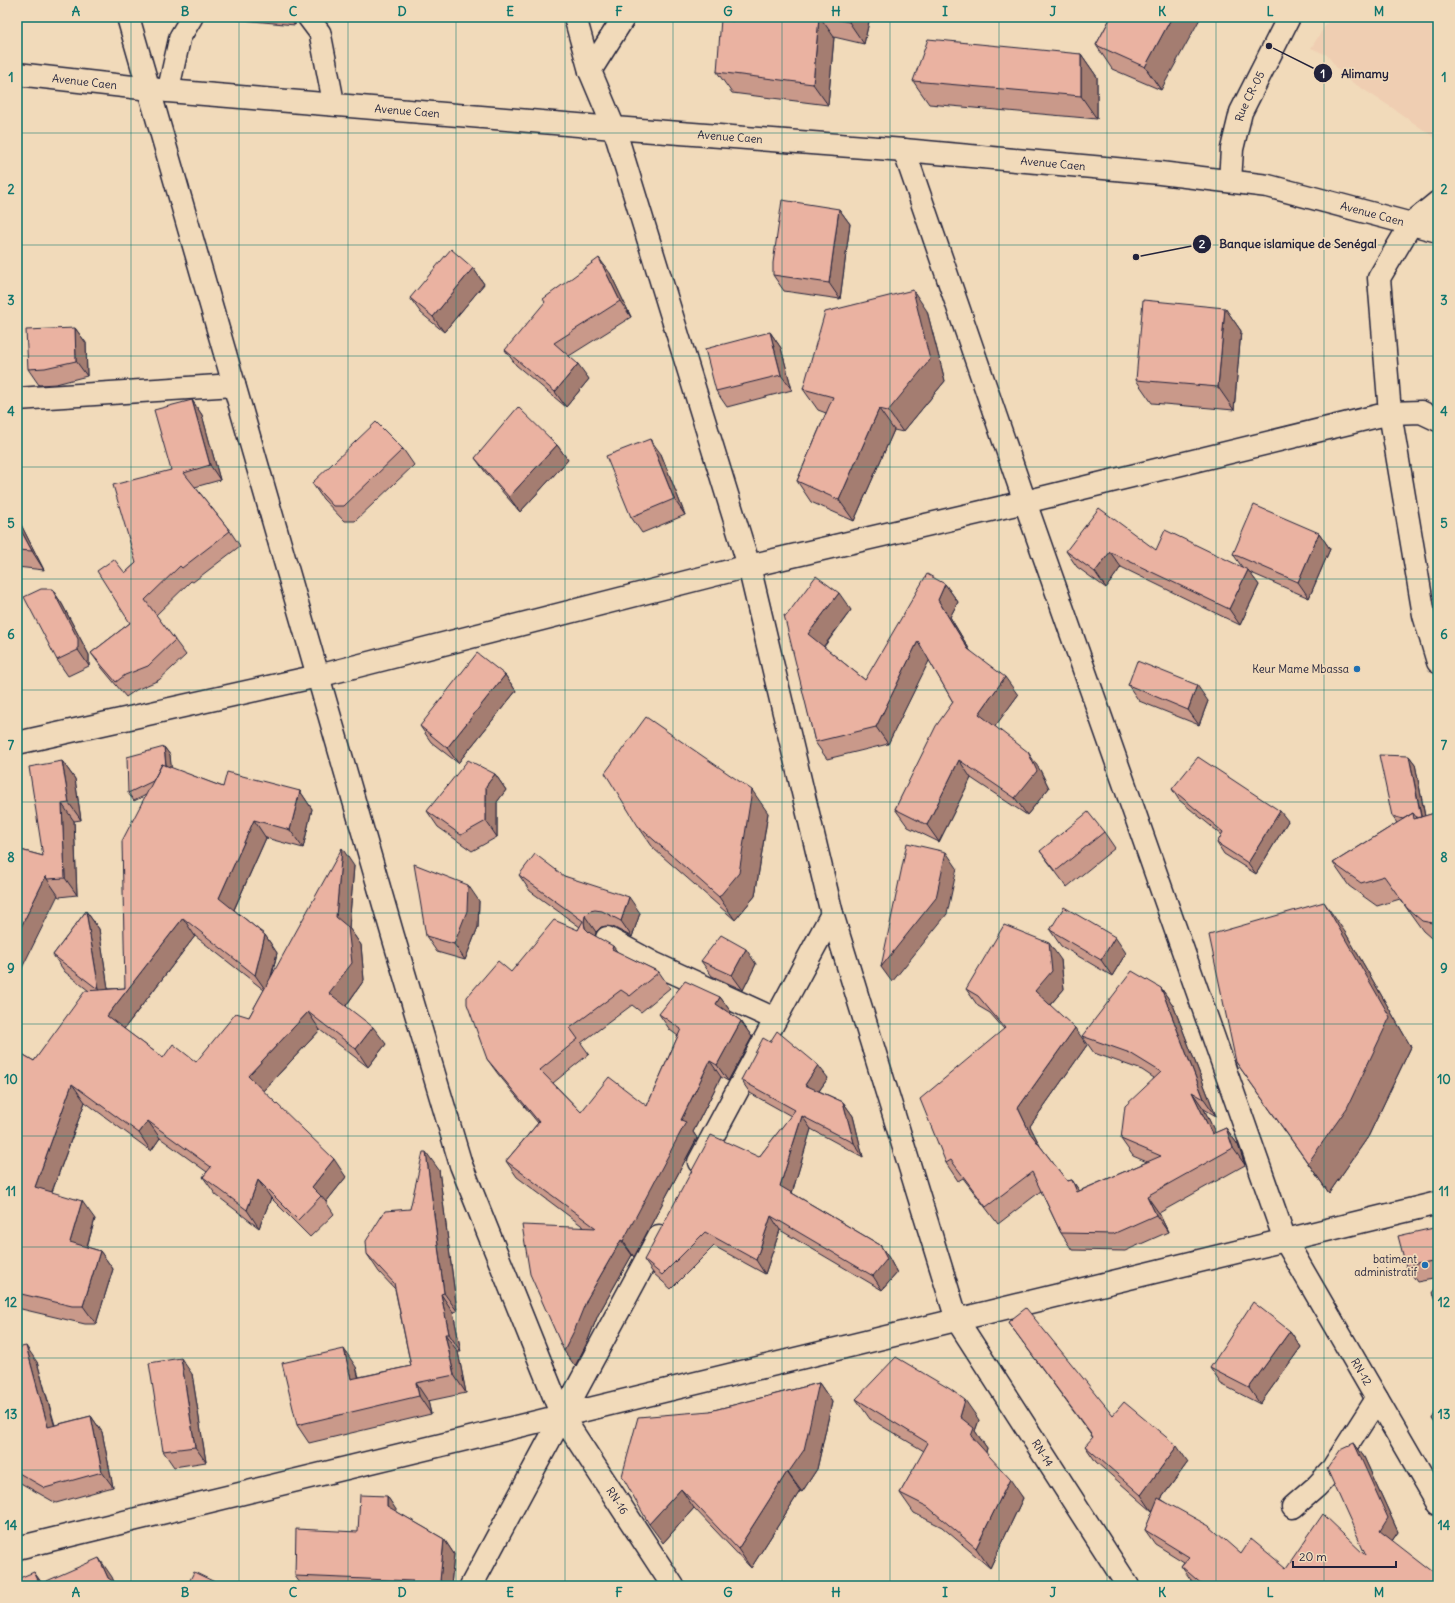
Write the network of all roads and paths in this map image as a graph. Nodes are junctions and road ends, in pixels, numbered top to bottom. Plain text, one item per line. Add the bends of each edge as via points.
1 (128, 17) edge
2 (192, 17) edge
3 (308, 17) edge
4 (575, 17) edge
5 (624, 17) edge
6 (1288, 17) edge
7 (590, 71) junction
8 (17, 74) edge
9 (159, 90) junction
10 (334, 105) junction
11 (614, 128) junction
12 (904, 150) junction
13 (1230, 181) junction
14 (1438, 202) edge
15 (1411, 224) junction
16 (1438, 231) edge
17 (234, 385) junction
18 (17, 399) edge
19 (1390, 413) junction
20 (1438, 420) edge
21 (1025, 502) junction
22 (749, 566) junction
23 (1438, 662) edge
24 (318, 676) junction
25 (17, 742) edge
26 (832, 914) junction
27 (607, 938) dead end
28 (775, 1019) junction
29 (689, 1179) edge
30 (1438, 1203) edge
31 (667, 1221) edge
32 (1285, 1240) junction
33 (957, 1320) junction
34 (1377, 1399) junction
35 (562, 1416) junction
36 (1438, 1504) edge
37 (1293, 1507) dead end
38 (17, 1548) edge
39 (1122, 1583) edge
40 (471, 1586) edge
41 (673, 1586) edge

1 - 9 main road, RN-16
2 - 9 lane via 180,37
3 - 10 lane via 320,33
4 - 7 main road, RN-14
5 - 7 main road
6 - 13 main road, Rue CR-05 via 1240,112 1232,149
7 - 11 main road, RN-14
8 - 9 main road, Avenue Caen
9 - 10 main road, Avenue Caen
9 - 17 main road, RN-16
10 - 11 main road, Avenue Caen
11 - 12 main road, Avenue Caen
11 - 22 main road, RN-14
12 - 13 main road, Avenue Caen
12 - 21 main road, RN-12
13 - 15 main road, Avenue Caen via 1268,186
14 - 15 main road
15 - 16 main road, Avenue Caen
15 - 19 main road via 1378,278
17 - 18 main road
17 - 24 main road, RN-16
19 - 20 main road via 1421,412
19 - 21 main road
19 - 23 main road via 1424,615
21 - 22 main road
21 - 32 main road, RN-12
22 - 24 main road
22 - 26 main road, RN-14
24 - 25 main road
24 - 35 main road, RN-16 via 461,1165
26 - 28 main road
26 - 33 main road, RN-14
27 - 28 main road
28 - 29 main road
30 - 32 main road
31 - 35 main road
32 - 33 main road
32 - 34 main road, RN-12
33 - 35 main road
33 - 39 main road, RN-14
34 - 36 main road, RN-12
34 - 37 main road via 1332,1471
35 - 38 main road
35 - 40 main road
35 - 41 main road, RN-16

